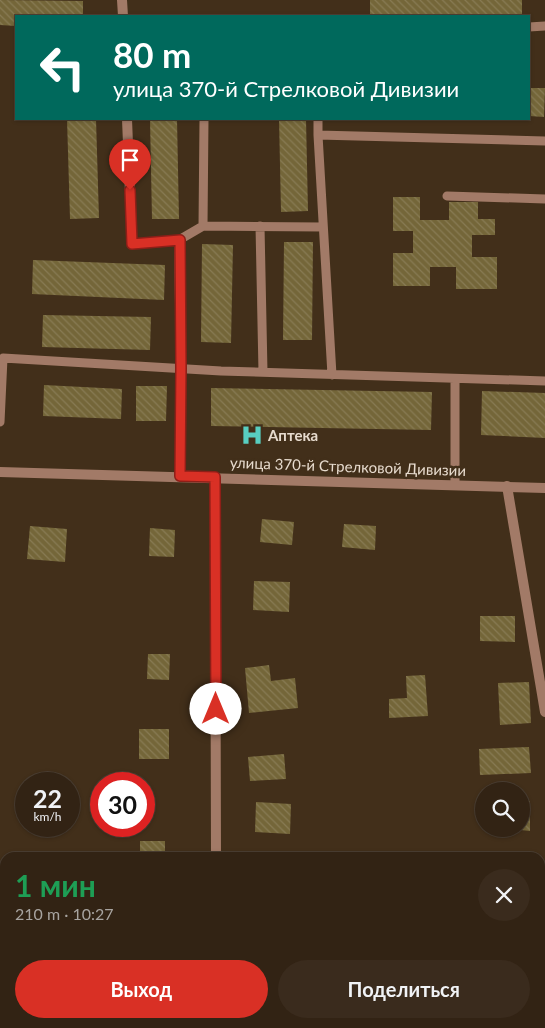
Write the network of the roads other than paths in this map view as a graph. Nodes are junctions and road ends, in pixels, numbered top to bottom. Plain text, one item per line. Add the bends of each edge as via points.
1 (122, 0) edge
2 (123, 15) edge
3 (545, 26) edge
4 (530, 27) edge
5 (127, 120) edge
6 (204, 120) edge
7 (318, 120) edge
8 (318, 135) junction
9 (545, 141) edge
10 (447, 196) dead end
11 (545, 199) edge
12 (203, 226) junction
13 (260, 226) junction
14 (323, 227) junction
15 (180, 240) junction
16 (181, 368) junction
17 (263, 372) junction
18 (332, 375) junction
19 (455, 379) junction
20 (545, 382) edge
21 (0, 422) edge
22 (0, 472) edge
23 (180, 476) junction
24 (215, 477) junction
25 (455, 485) junction
26 (507, 486) junction
27 (545, 488) edge
28 (545, 712) edge
29 (216, 852) edge

1 - 2 street
3 - 4 lane
5 - 15 street via 132,244
6 - 12 lane
7 - 8 lane
8 - 9 lane
8 - 14 lane
10 - 11 lane
12 - 13 lane
12 - 15 lane
13 - 14 lane
13 - 17 lane
14 - 18 lane
15 - 16 street
16 - 17 lane
16 - 21 lane via 3,358
16 - 23 street
17 - 18 lane
18 - 19 lane
19 - 20 lane
19 - 25 lane
22 - 23 street, улица 370-й Стрелковой Дивизии
23 - 24 street, улица 370-й Стрелковой Дивизии
24 - 25 street, улица 370-й Стрелковой Дивизии
24 - 29 street
25 - 26 street, улица 370-й Стрелковой Дивизии
26 - 27 street, улица 370-й Стрелковой Дивизии
26 - 28 street

